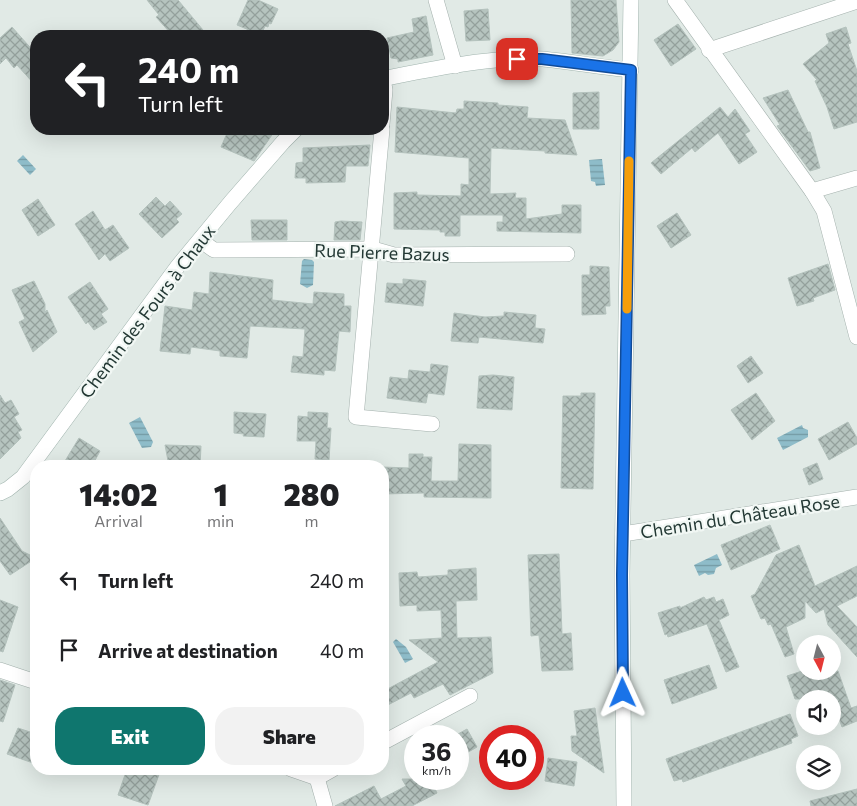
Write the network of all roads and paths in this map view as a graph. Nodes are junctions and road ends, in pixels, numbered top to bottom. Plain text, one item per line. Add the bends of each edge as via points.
1 (436, 0) edge
2 (631, 0) edge
3 (675, 0) edge
4 (857, 1) edge
5 (709, 50) junction
6 (455, 66) junction
7 (631, 70) junction
8 (389, 78) edge
9 (290, 135) edge
10 (382, 135) edge
11 (857, 178) edge
12 (812, 191) junction
13 (200, 240) junction
14 (373, 248) junction
15 (568, 254) dead end
16 (857, 337) edge
17 (432, 424) dead end
18 (35, 460) edge
19 (30, 467) edge
20 (0, 493) edge
21 (857, 498) edge
22 (623, 534) junction
23 (0, 670) edge
24 (30, 680) edge
25 (470, 696) dead end
26 (389, 739) edge
27 (308, 775) edge
28 (322, 775) edge
29 (317, 778) junction
30 (325, 806) edge
31 (624, 806) edge

1 - 6 street
2 - 7 street
3 - 5 street
4 - 5 street
5 - 12 street
6 - 7 street via 498,60 542,59
6 - 8 street
7 - 22 street
9 - 13 street, Chemin des Fours à Chaux
10 - 14 street
11 - 12 street
12 - 16 street via 824,212
13 - 14 street, Rue Pierre Bazus via 214,250
13 - 18 street, Chemin des Fours à Chaux
14 - 15 street, Rue Pierre Bazus via 394,255
14 - 17 street via 356,417
19 - 20 street, Chemin des Fours à Chaux via 23,477
21 - 22 street, Chemin du Château Rose
22 - 31 street
23 - 24 street
25 - 26 street
27 - 29 street
28 - 29 street
29 - 30 street

